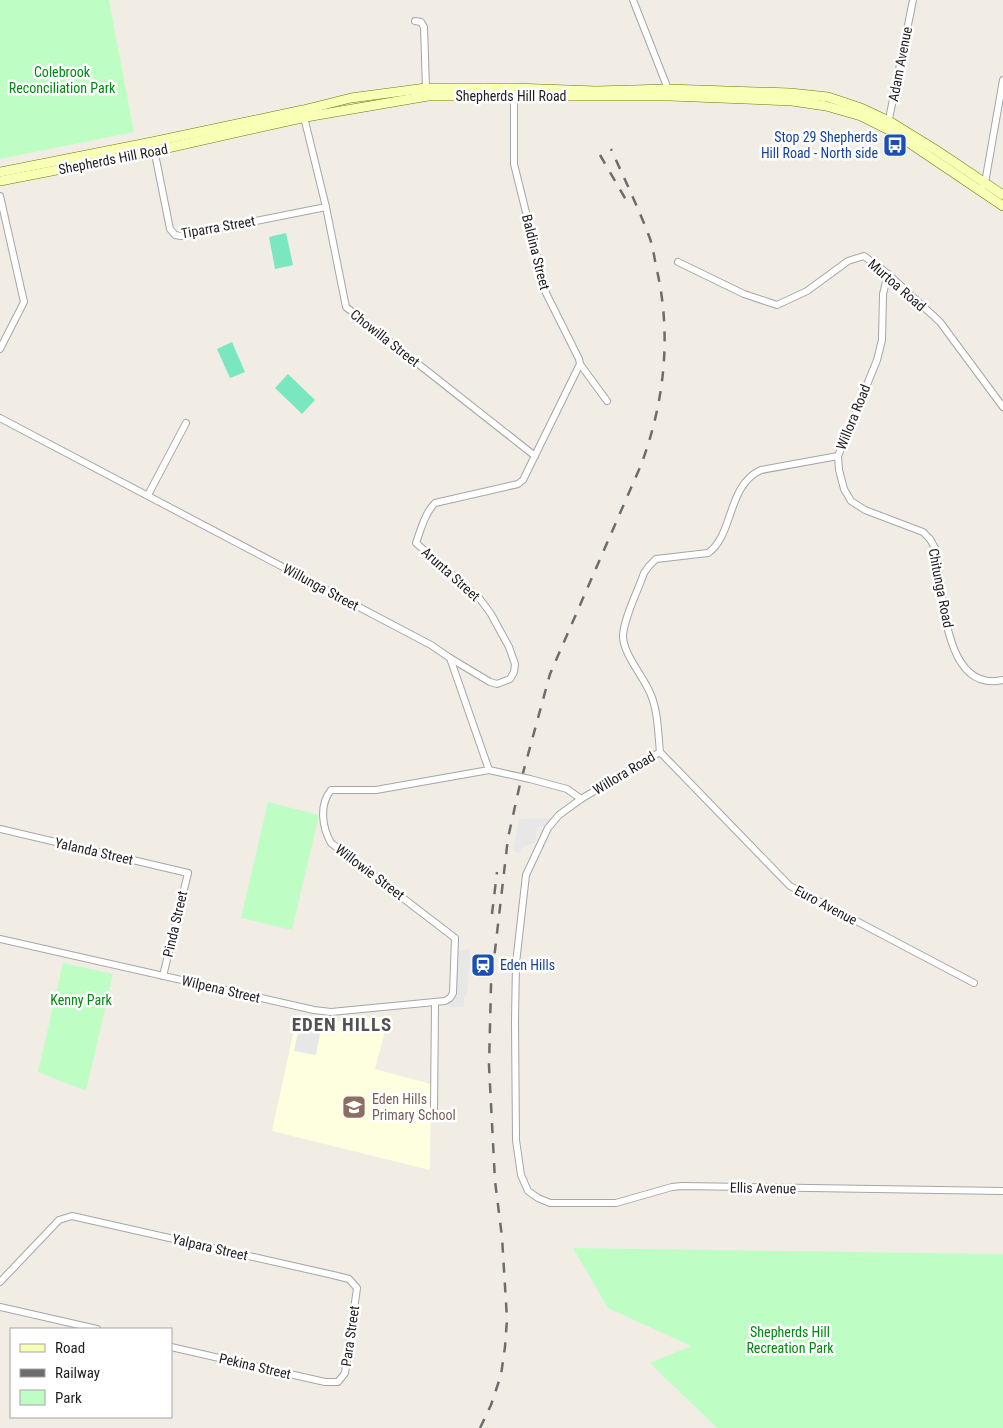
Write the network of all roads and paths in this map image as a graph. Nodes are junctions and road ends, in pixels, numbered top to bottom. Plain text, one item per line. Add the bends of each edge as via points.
1 (633, 0) edge
2 (913, 0) edge
3 (416, 21) dead end
4 (1003, 80) edge
5 (426, 88) junction
6 (668, 89) junction
7 (514, 92) junction
8 (304, 114) junction
9 (887, 125) junction
10 (153, 146) junction
11 (0, 172) edge
12 (0, 180) edge
13 (982, 187) junction
14 (1003, 195) edge
15 (0, 196) edge
16 (326, 206) junction
17 (1003, 206) edge
18 (678, 262) dead end
19 (888, 274) junction
20 (0, 348) edge
21 (580, 364) junction
22 (608, 401) dead end
23 (1003, 407) edge
24 (0, 418) edge
25 (186, 423) dead end
26 (535, 456) junction
27 (838, 456) junction
28 (148, 495) junction
29 (450, 658) junction
30 (1003, 680) edge
31 (660, 752) junction
32 (489, 770) junction
33 (582, 799) junction
34 (0, 830) edge
35 (188, 873) joint
36 (0, 939) edge
37 (163, 976) junction
38 (974, 983) dead end
39 (445, 1001) joint
40 (435, 1002) junction
41 (434, 1110) dead end
42 (528, 1191) joint
43 (1003, 1191) edge
44 (0, 1282) edge
45 (357, 1288) joint
46 (0, 1307) edge
47 (93, 1328) edge
48 (172, 1346) edge
49 (338, 1382) joint

1 - 6 street
2 - 9 street, Adam Avenue
3 - 5 street via 424,27
4 - 13 street
5 - 7 main road, Shepherds Hill Road
5 - 8 main road, Shepherds Hill Road via 351,98
6 - 7 main road, Shepherds Hill Road
6 - 9 main road, Shepherds Hill Road via 828,97 861,108
7 - 8 main road, Shepherds Hill Road via 428,96
7 - 9 main road, Shepherds Hill Road via 792,101 843,110
7 - 21 street, Baldina Street via 514,164 546,293
8 - 10 main road, Shepherds Hill Road
8 - 16 street, Chowilla Street
9 - 13 main road, Shepherds Hill Road via 936,150
10 - 11 main road, Shepherds Hill Road
10 - 12 main road, Shepherds Hill Road
10 - 16 street, Tiparra Street via 170,229 175,235
13 - 14 main road, Shepherds Hill Road
13 - 17 main road, Shepherds Hill Road
15 - 20 street via 24,302
16 - 26 street, Chowilla Street via 346,307
18 - 19 street, Murtoa Road via 744,294 777,305 807,291 848,261 864,256
19 - 23 street, Murtoa Road via 940,322
19 - 27 street, Willora Road via 877,360
21 - 22 street, Baldina Street
21 - 26 street
24 - 28 street, Willunga Street
25 - 28 street
26 - 29 street, Arunta Street via 518,484 435,503 423,524 416,543 480,599 509,646 514,672 510,679 497,684
27 - 30 street, Chitunga Road via 844,488 851,501 865,510 923,532 930,539 936,550 951,640 957,656 976,678
27 - 31 street, Willora Road via 752,474 734,502 714,549 703,554 656,559 644,573 623,636 625,647 652,696
28 - 29 street, Willunga Street
29 - 32 street
31 - 33 street, Willora Road
31 - 38 street, Euro Avenue via 790,886
32 - 33 street, bridge via 567,789
32 - 39 street, Willowie Street via 376,790 331,790 325,798 323,818 331,843 455,938 453,993
33 - 42 street, Willora Road via 548,828 526,875 523,894 516,963 516,1140 521,1175
34 - 35 street, Yalanda Street
35 - 37 street, Pinda Street
36 - 37 street, Wilpena Street
37 - 40 street, Wilpena Street via 332,1012
39 - 40 street, Wilpena Street
40 - 41 street
42 - 43 street, Ellis Avenue via 550,1203 604,1204 682,1186
44 - 45 street, Yalpara Street via 59,1220 72,1216 349,1279
45 - 49 street, Para Street via 345,1372
46 - 47 street
48 - 49 street, Pekina Street via 325,1382

